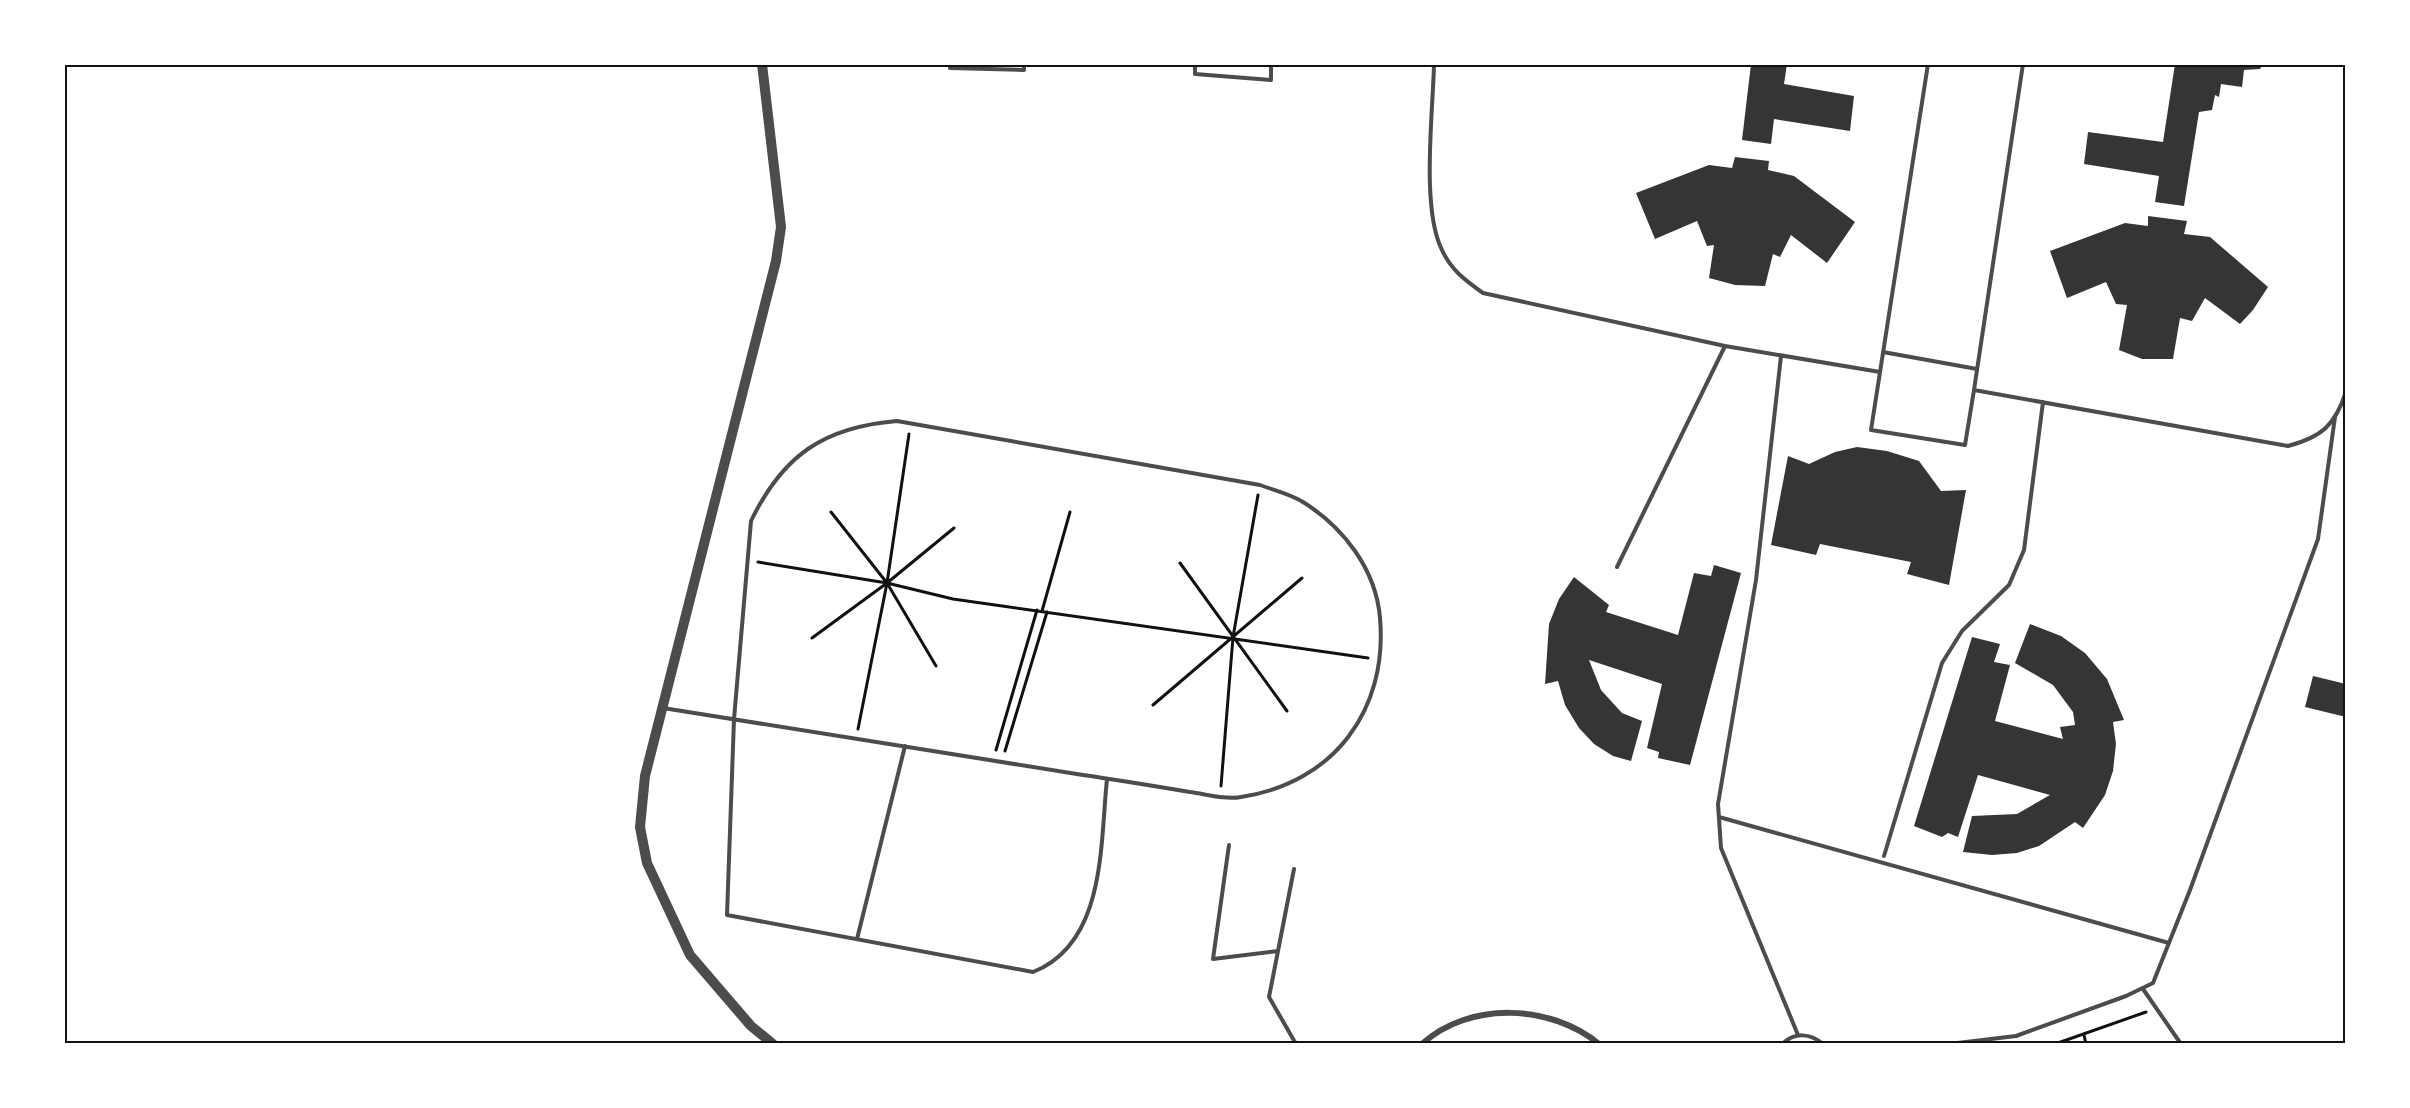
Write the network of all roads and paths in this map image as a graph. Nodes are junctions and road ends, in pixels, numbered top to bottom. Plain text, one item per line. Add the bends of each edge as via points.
1 (762, 64) edge
2 (950, 64) edge
3 (1024, 64) edge
4 (1195, 64) edge
5 (1271, 64) edge
6 (1434, 64) edge
7 (1928, 64) edge
8 (2023, 64) edge
9 (1725, 346) junction
10 (1883, 352) junction
11 (1781, 356) junction
12 (1977, 369) junction
13 (1880, 372) junction
14 (1974, 390) junction
15 (2346, 392) edge
16 (2043, 402) junction
17 (2335, 417) junction
18 (910, 423) junction
19 (1260, 485) junction
20 (831, 512) dead end
21 (1070, 512) dead end
22 (954, 528) dead end
23 (747, 560) junction
24 (1180, 563) dead end
25 (1617, 567) dead end
26 (1302, 578) dead end
27 (887, 584) junction
28 (1036, 610) junction
29 (1044, 611) junction
30 (1233, 637) junction
31 (812, 638) dead end
32 (1381, 660) junction
33 (936, 666) dead end
34 (1153, 705) dead end
35 (663, 708) junction
36 (1287, 711) dead end
37 (734, 719) junction
38 (856, 738) junction
39 (905, 746) junction
40 (993, 760) junction
41 (1002, 762) junction
42 (1107, 779) junction
43 (1220, 796) junction
44 (1719, 817) junction
45 (1229, 844) dead end
46 (1884, 855) dead end
47 (1294, 869) dead end
48 (857, 939) junction
49 (2169, 943) junction
50 (1278, 951) junction
51 (2143, 989) junction
52 (2156, 1008) junction
53 (1798, 1035) junction
54 (2084, 1035) junction
55 (772, 1044) edge
56 (1296, 1044) edge
57 (1422, 1044) edge
58 (1599, 1044) edge
59 (1782, 1044) edge
60 (1823, 1044) edge
61 (1948, 1044) edge
62 (2055, 1044) edge
63 (2086, 1044) edge
64 (2181, 1044) edge

1 - 35 street via 780,227 776,261
2 - 3 lane via 950,68 1024,70
4 - 5 lane via 1195,74 1271,80
6 - 9 lane via 1434,224 1441,250 1458,275 1483,293
7 - 10 lane
8 - 12 lane
9 - 11 lane
9 - 25 lane
10 - 12 lane
10 - 13 lane
11 - 13 lane
11 - 44 lane via 1756,580
12 - 14 lane
13 - 14 lane via 1871,430 1965,446
14 - 16 lane
15 - 17 lane
16 - 17 lane via 2288,446 2310,440
16 - 46 lane via 2024,550 2009,585 1962,631 1942,663
17 - 49 lane via 2318,539
18 - 19 lane
18 - 23 lane via 865,424 835,432 784,468 765,492 751,521
18 - 27 path
19 - 30 path
19 - 32 lane via 1301,500 1336,527 1363,562 1379,603
20 - 27 path
21 - 29 path
22 - 27 path
23 - 27 path
23 - 37 lane
24 - 30 path
26 - 30 path
27 - 28 path via 953,599
27 - 31 path
27 - 33 path
27 - 38 path
28 - 29 path
28 - 40 path
29 - 30 path
29 - 41 path
30 - 32 path
30 - 34 path
30 - 36 path
30 - 43 path
32 - 43 lane via 1375,691 1354,731 1324,763 1286,786 1244,797
35 - 37 lane
35 - 55 street via 645,776 640,827 647,863 690,955 751,1026
37 - 38 lane
37 - 48 lane via 727,915
38 - 39 lane
39 - 40 lane
39 - 48 lane
40 - 41 lane
41 - 42 lane
42 - 43 lane
42 - 48 lane via 1096,880 1088,915 1077,937 1061,955 1040,969 1033,972
44 - 49 lane
44 - 53 lane via 1721,848
45 - 50 lane via 1213,959
47 - 50 lane
49 - 51 lane via 2153,984
50 - 56 lane via 1269,997
51 - 52 lane
51 - 61 lane via 2016,1036
52 - 54 path
52 - 64 lane
53 - 59 lane
53 - 60 lane via 1812,1036
54 - 62 path
54 - 63 path
57 - 58 street via 1435,1032 1486,1014 1535,1013 1587,1034

